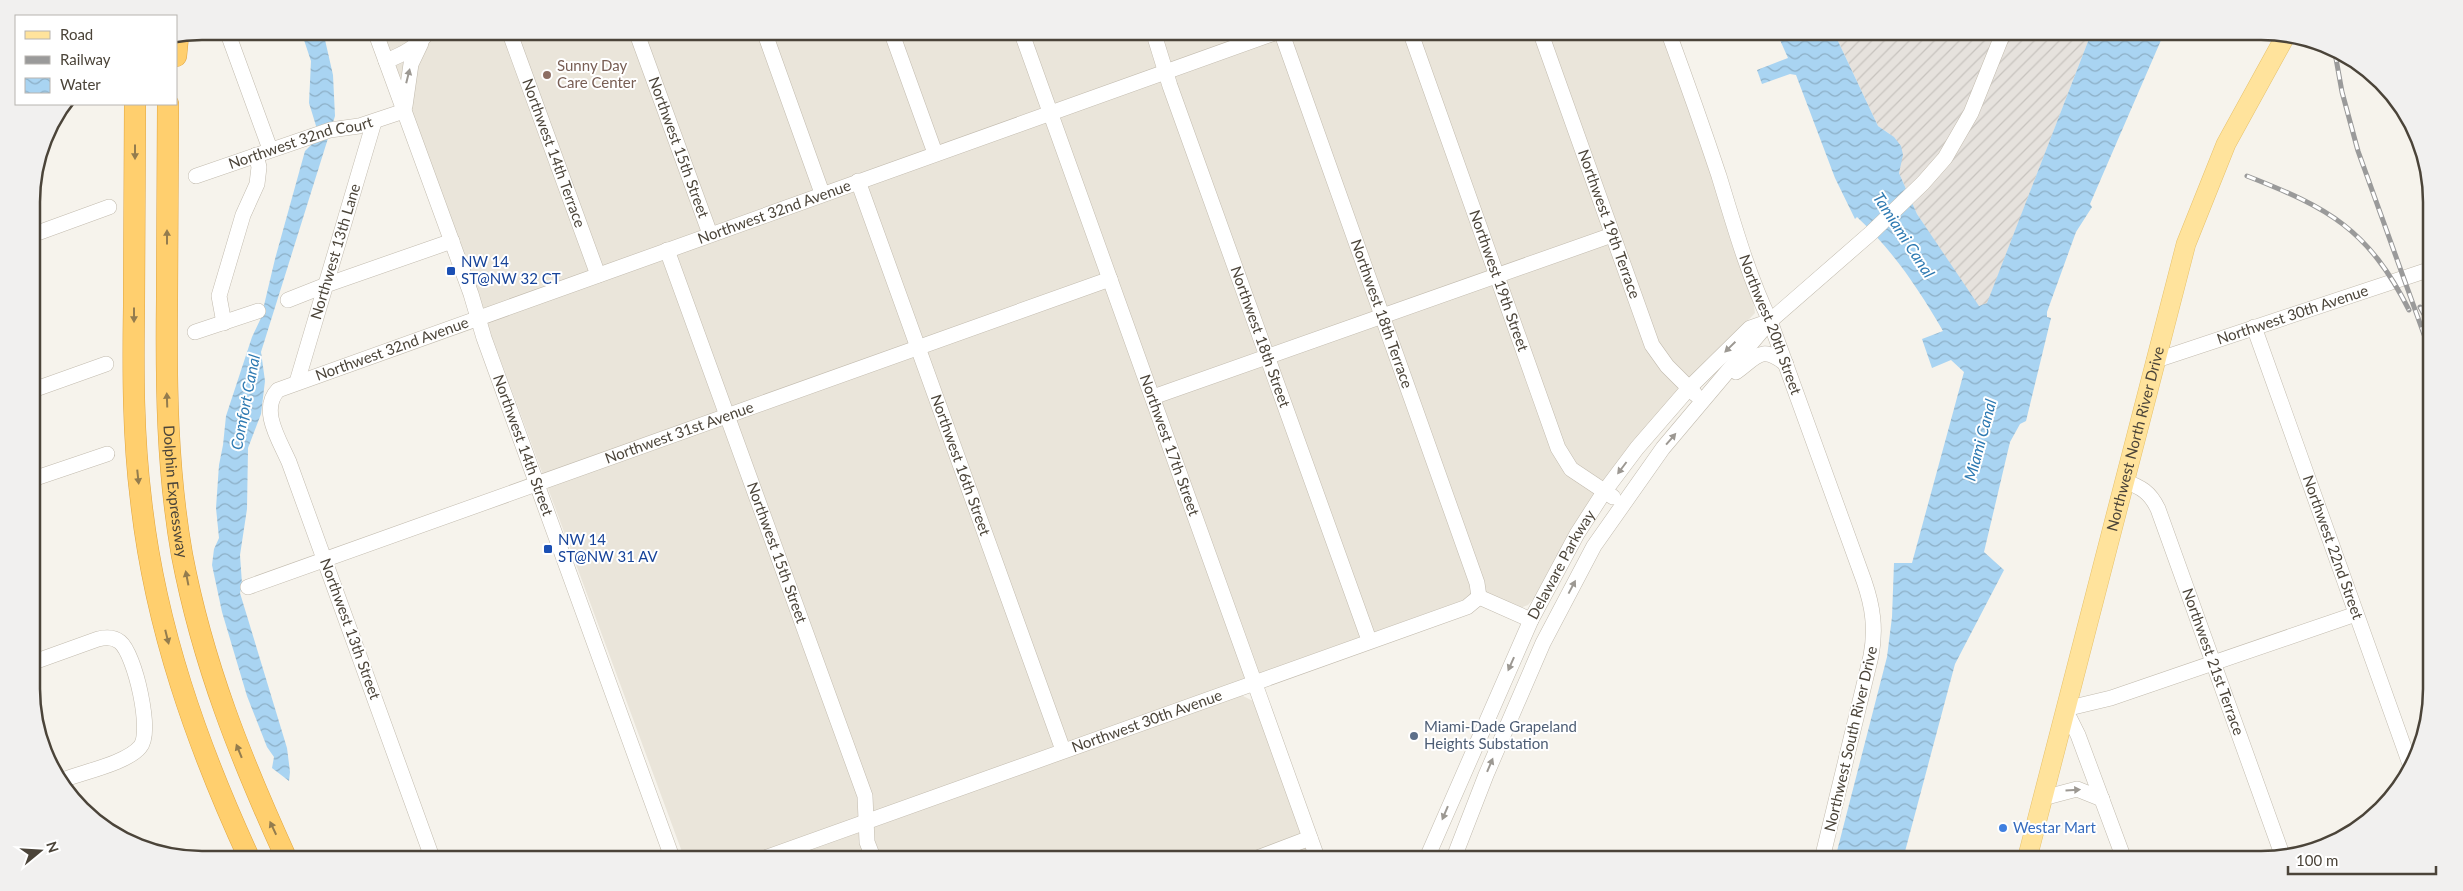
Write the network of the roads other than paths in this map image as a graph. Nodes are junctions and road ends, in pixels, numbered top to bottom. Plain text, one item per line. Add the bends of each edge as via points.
1 (230, 40) edge
2 (378, 40) edge
3 (421, 40) edge
4 (424, 40) edge
5 (512, 40) edge
6 (639, 40) edge
7 (767, 40) edge
8 (894, 40) edge
9 (1024, 40) edge
10 (1156, 40) edge
11 (1254, 40) edge
12 (1283, 40) edge
13 (1413, 40) edge
14 (1543, 40) edge
15 (1671, 40) edge
16 (2000, 40) edge
17 (2283, 41) edge
18 (386, 61) junction
19 (1166, 71) junction
20 (135, 105) edge
21 (170, 105) edge
22 (404, 111) junction
23 (1051, 113) junction
24 (374, 122) junction
25 (263, 152) junction
26 (935, 153) junction
27 (196, 176) dead end
28 (858, 181) junction
29 (822, 193) junction
30 (110, 207) dead end
31 (40, 232) edge
32 (710, 234) junction
33 (1612, 235) junction
34 (452, 241) junction
35 (667, 250) junction
36 (2423, 271) edge
37 (1497, 274) junction
38 (598, 275) junction
39 (1110, 279) junction
40 (326, 285) junction
41 (288, 300) dead end
42 (258, 311) dead end
43 (1381, 316) junction
44 (478, 318) junction
45 (1770, 321) junction
46 (224, 323) junction
47 (2254, 327) junction
48 (195, 332) dead end
49 (918, 347) junction
50 (306, 350) junction
51 (1267, 356) junction
52 (2154, 361) junction
53 (106, 364) dead end
54 (1786, 364) junction
55 (325, 372) junction
56 (297, 382) junction
57 (1718, 385) junction
58 (40, 388) edge
59 (1690, 388) junction
60 (1153, 398) junction
61 (271, 399) joint
62 (1704, 402) junction
63 (728, 416) junction
64 (107, 454) dead end
65 (40, 477) edge
66 (2124, 481) junction
67 (536, 483) junction
68 (1604, 492) junction
69 (1623, 504) junction
70 (325, 559) junction
71 (248, 587) dead end
72 (1479, 597) junction
73 (2356, 614) junction
74 (1874, 619) joint
75 (1531, 620) junction
76 (1369, 640) junction
77 (40, 660) edge
78 (2214, 663) junction
79 (1255, 682) junction
80 (2065, 709) junction
81 (1063, 750) junction
82 (2408, 757) edge
83 (67, 779) edge
84 (2043, 798) junction
85 (2102, 799) junction
86 (866, 821) junction
87 (1310, 838) junction
88 (2280, 850) edge
89 (246, 851) edge
90 (283, 851) edge
91 (430, 851) edge
92 (670, 851) edge
93 (784, 851) edge
94 (870, 851) edge
95 (1276, 851) edge
96 (1315, 851) edge
97 (1430, 851) edge
98 (1456, 851) edge
99 (1824, 851) edge
100 (2029, 851) edge
101 (2121, 851) edge

1 - 25 street
2 - 18 street, Northwest 14th Street
3 - 18 street via 404,54
22 -> 4 street via 410,70
5 - 38 street, Northwest 14th Terrace
6 - 32 street, Northwest 15th Street
7 - 29 street
8 - 26 street
9 - 23 street, Northwest 17th Street
10 - 19 street, Northwest 18th Street
11 - 19 street, Northwest 32nd Avenue
12 - 43 street, Northwest 18th Terrace
13 - 37 street, Northwest 19th Street
14 - 33 street, Northwest 19th Terrace
15 - 45 street, Northwest 20th Street via 1759,298
16 - 45 street, Delaware Parkway via 1960,134 1945,158 1924,183 1871,233
17 - 52 main road, Northwest North River Drive via 2237,122 2204,194 2181,259
18 - 22 street, Northwest 14th Street
19 - 23 street, Northwest 32nd Avenue
19 - 51 street, Northwest 18th Street
20 -> 89 highway via 134,421 146,538 160,609 187,707
90 -> 21 highway, Dolphin Expressway via 244,766 219,698 198,624 181,545 170,465 166,392
22 - 24 street, Northwest 32nd Court
22 - 34 street, Northwest 14th Street
23 - 26 street, Northwest 32nd Avenue
23 - 39 street, Northwest 17th Street
24 - 25 street, Northwest 32nd Court via 330,130
24 - 40 street, Northwest 13th Lane
25 - 27 street, Northwest 32nd Court
25 - 46 street via 257,184 243,214 219,296
26 - 28 street, Northwest 32nd Avenue
28 - 29 street, Northwest 32nd Avenue
28 - 49 street, Northwest 16th Street
29 - 32 street, Northwest 32nd Avenue
30 - 31 street
32 - 35 street, Northwest 32nd Avenue
33 - 37 street
33 - 59 street, Northwest 19th Terrace via 1652,345 1666,366
34 - 40 street
34 - 44 street, Northwest 14th Street
35 - 38 street, Northwest 32nd Avenue
35 - 63 street, Northwest 15th Street
36 - 47 street, Northwest 30th Avenue
37 - 43 street
37 - 68 street, Northwest 19th Street via 1562,457 1576,474
38 - 44 street, Northwest 32nd Avenue
39 - 49 street, Northwest 31st Avenue
39 - 60 street, Northwest 17th Street
40 - 41 street
40 - 50 street, Northwest 13th Lane
42 - 46 street
43 - 51 street
43 - 72 street, Northwest 18th Terrace via 1477,583
44 - 55 street, Northwest 32nd Avenue
44 - 67 street, Northwest 14th Street
45 - 54 street, Northwest 20th Street
45 - 57 street, Delaware Parkway
45 -> 59 street, Delaware Parkway via 1750,328
46 - 48 street
47 - 52 street, Northwest 30th Avenue
47 - 73 street, Northwest 22nd Street
49 - 63 street, Northwest 31st Avenue
49 - 81 street, Northwest 16th Street
50 - 55 street via 315,366
50 - 56 street, Northwest 13th Lane
51 - 60 street
51 - 76 street, Northwest 18th Street
52 - 66 main road, Northwest North River Drive
53 - 58 street
54 - 57 street via 1773,354 1761,354
54 - 74 street, Northwest 20th Street via 1862,574
55 - 56 street, Northwest 32nd Avenue
56 - 61 street, Northwest 32nd Avenue via 278,390
57 - 62 street, Delaware Parkway
59 - 62 street, Northwest 19th Terrace
59 -> 68 street, Delaware Parkway via 1637,448
60 - 79 street, Northwest 17th Street
61 - 70 street, Northwest 13th Street via 273,424
69 -> 62 street, Delaware Parkway via 1663,448
63 - 67 street, Northwest 31st Avenue
63 - 86 street, Northwest 15th Street via 865,796
64 - 65 street
66 - 78 street, Northwest 21st Terrace via 2143,488 2155,502
66 - 80 main road, Northwest North River Drive
67 - 70 street, Northwest 31st Avenue
67 - 92 street, Northwest 14th Street
68 - 69 street, Northwest 19th Street
68 - 75 street, Delaware Parkway
98 -> 69 street, Delaware Parkway via 1543,643 1594,546
70 - 71 street, Northwest 31st Avenue
70 - 91 street, Northwest 13th Street
72 - 75 street
72 - 76 street, Northwest 30th Avenue via 1467,607
73 - 78 street
73 - 82 street, Northwest 22nd Street
74 - 99 street, Northwest South River Drive via 1870,662
75 -> 97 street, Delaware Parkway
76 - 79 street, Northwest 30th Avenue
77 - 83 street via 98,639 118,640 131,659 141,702 146,731 141,746 126,757
78 - 80 street via 2111,698
78 - 88 street, Northwest 21st Terrace
79 - 81 street, Northwest 30th Avenue
79 - 87 street, Northwest 17th Street
80 - 84 main road, Northwest North River Drive
80 - 85 street
81 - 86 street, Northwest 30th Avenue
84 -> 85 street via 2077,789
84 - 100 main road, Northwest North River Drive
85 - 101 street
86 - 93 street, Northwest 30th Avenue
86 - 94 street, Northwest 15th Street
87 - 95 street
87 - 96 street, Northwest 17th Street

